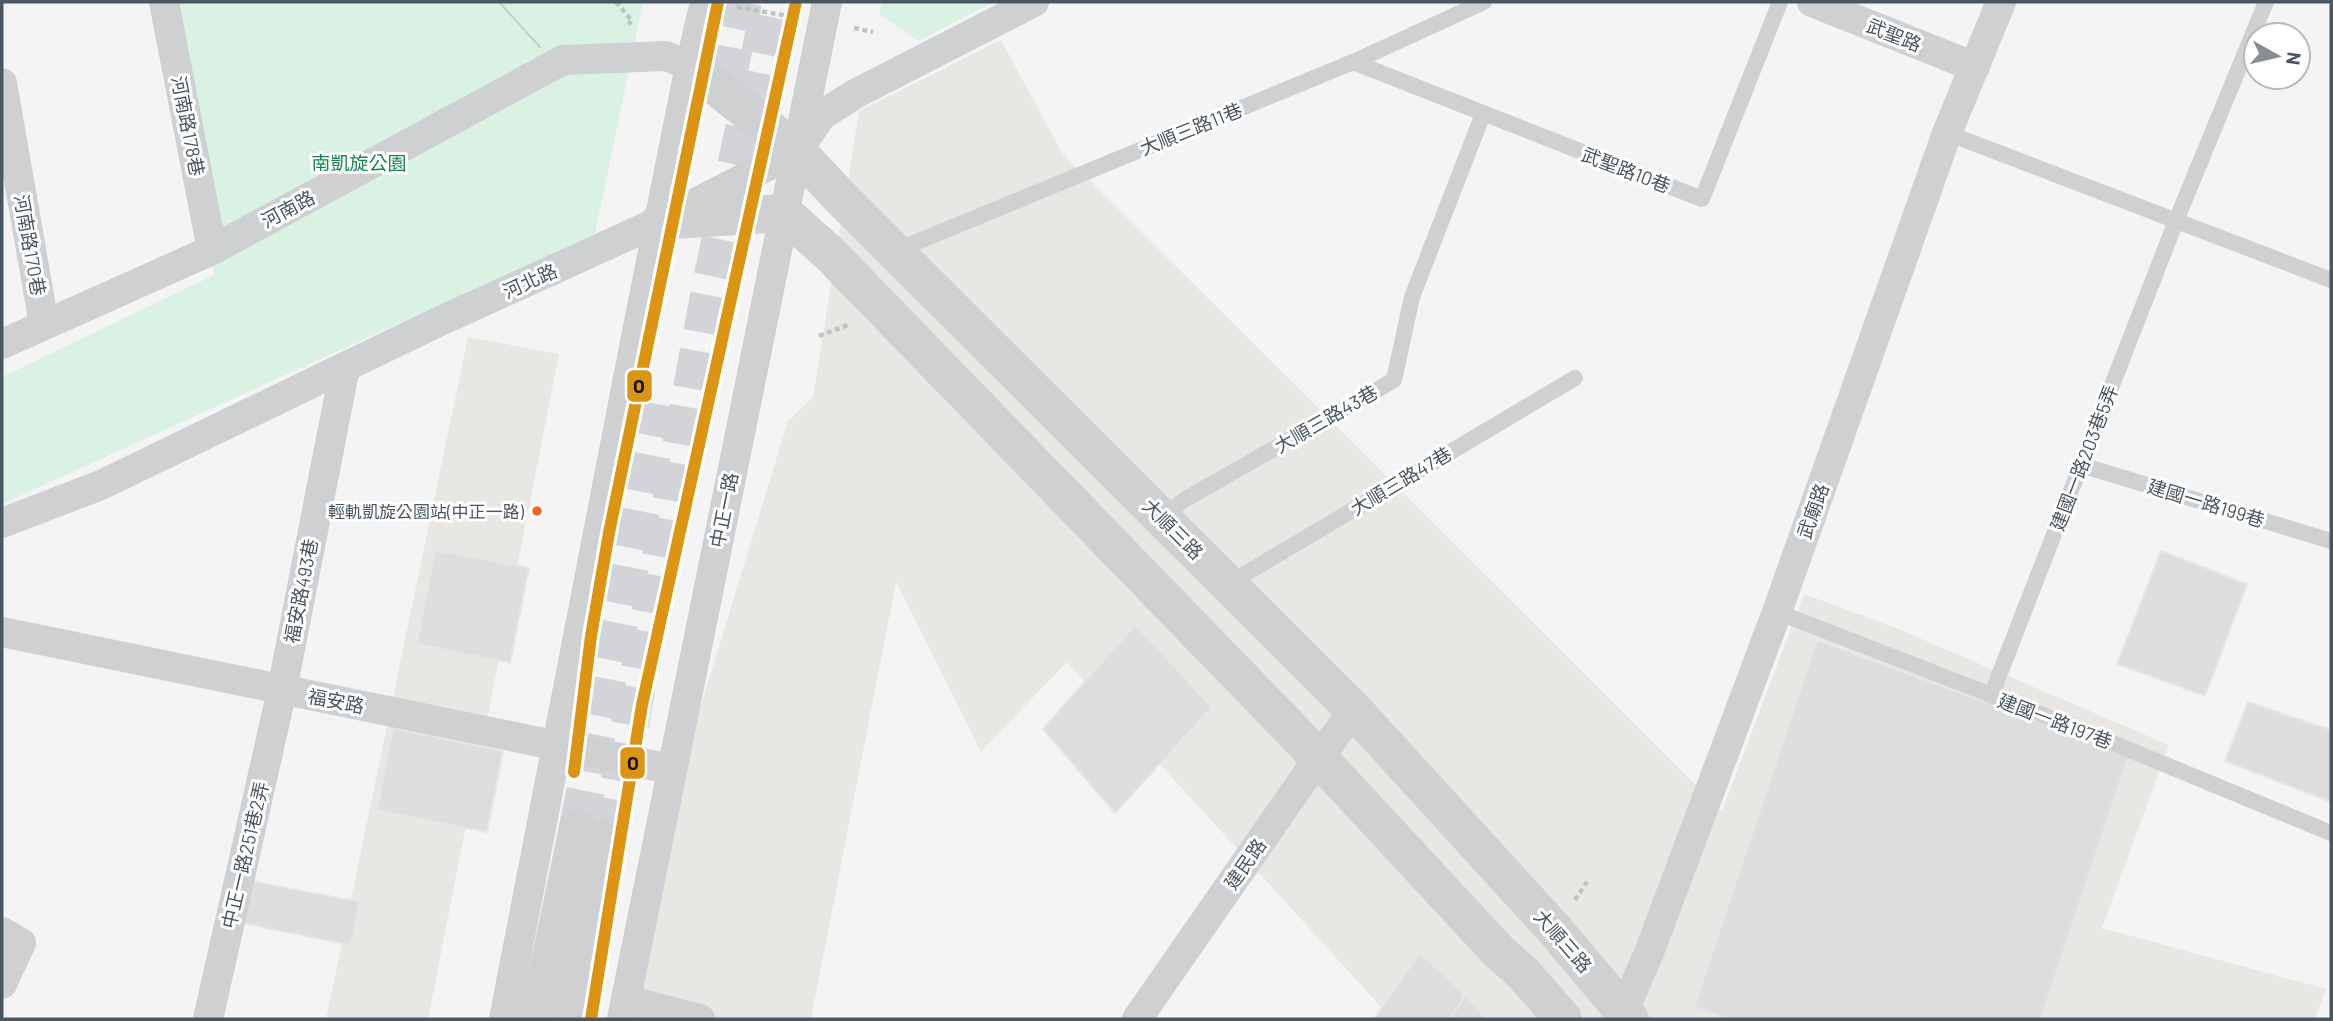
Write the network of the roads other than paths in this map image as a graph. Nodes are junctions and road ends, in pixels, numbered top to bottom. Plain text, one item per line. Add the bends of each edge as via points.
1 (164, 2) edge
2 (705, 2) edge
3 (827, 2) edge
4 (1034, 2) edge
5 (1484, 2) edge
6 (1780, 2) edge
7 (1812, 2) edge
8 (2001, 2) edge
9 (2266, 2) edge
10 (1353, 62) junction
11 (690, 66) junction
12 (1975, 67) junction
13 (2, 83) edge
14 (1483, 114) junction
15 (1947, 133) junction
16 (797, 151) junction
17 (784, 213) junction
18 (660, 221) junction
19 (2176, 221) junction
20 (212, 250) junction
21 (895, 251) junction
22 (2331, 280) edge
23 (44, 324) junction
24 (2, 344) edge
25 (345, 367) junction
26 (1576, 378) dead end
27 (2081, 465) junction
28 (1161, 517) junction
29 (2, 523) edge
30 (2331, 541) edge
31 (1228, 584) junction
32 (1777, 612) junction
33 (2, 632) edge
34 (282, 690) junction
35 (1991, 696) junction
36 (1354, 710) junction
37 (558, 746) junction
38 (1318, 758) junction
39 (671, 769) junction
40 (2331, 833) edge
41 (2, 932) edge
42 (2, 984) edge
43 (624, 1009) edge
44 (1625, 1017) edge
45 (208, 1019) edge
46 (504, 1019) edge
47 (538, 1019) edge
48 (570, 1019) edge
49 (700, 1019) edge
50 (1137, 1019) edge
51 (1563, 1019) edge

1 - 20 street, 河南路178巷
2 - 11 street
3 - 16 street, 中正一路
4 - 16 street, 河北路 via 855,94 822,115
5 - 10 lane, 大順三路11巷
6 - 14 lane, 武聖路10巷 via 1702,199
7 - 12 street, 武聖路
8 - 12 street, 武廟路
9 - 19 lane, 建國一路203巷5弄
10 - 14 lane, 武聖路10巷
10 - 21 lane, 大順三路11巷
11 - 16 street, 大順三路
11 - 18 street
11 - 20 street, 河南路 via 666,56 563,60
12 - 15 street, 武廟路
13 - 23 street, 河南路170巷
14 - 28 lane, 大順三路43巷 via 1412,297 1394,380
15 - 19 lane
15 - 32 street, 武廟路
16 - 17 street, 中正一路
16 - 18 street, 河北路
16 - 21 street, 大順三路
17 - 18 street
17 - 38 street via 839,264
17 - 39 street, 中正一路
18 - 25 street, 河北路
18 - 37 street
19 - 22 lane
19 - 27 lane, 建國一路203巷5弄
20 - 23 street, 河南路
21 - 28 street, 大順三路
23 - 24 street, 河南路
25 - 29 street, 河北路 via 102,485
25 - 34 street, 福安路493巷
26 - 31 lane, 大順三路47巷
27 - 30 lane, 建國一路199巷
27 - 35 lane, 建國一路203巷5弄
28 - 31 street, 大順三路
31 - 36 street, 大順三路
32 - 35 lane, 建國一路197巷
32 - 44 street, 武廟路
33 - 34 street, 福安路
34 - 37 street, 福安路
34 - 45 street, 中正一路251巷2弄
35 - 40 lane, 建國一路197巷
36 - 38 street, 建民路
36 - 44 street, 大順三路 via 1554,929
37 - 39 street, 福安路
37 - 46 street
38 - 50 street, 建民路
38 - 51 street
39 - 43 street, 中正一路
41 - 42 street via 21,943
43 - 49 street
47 - 48 street via 594,833

